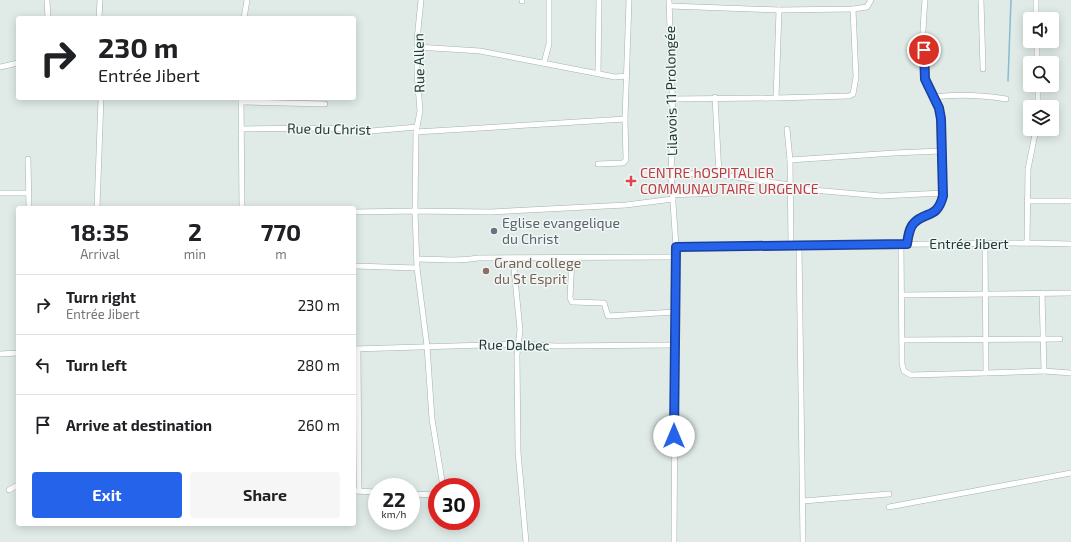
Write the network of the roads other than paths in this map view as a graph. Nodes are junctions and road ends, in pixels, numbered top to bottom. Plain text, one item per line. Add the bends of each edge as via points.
1 (47, 0) edge
2 (100, 0) edge
3 (247, 0) edge
4 (421, 0) edge
5 (549, 0) edge
6 (599, 0) edge
7 (629, 0) edge
8 (716, 0) edge
9 (871, 0) edge
10 (925, 0) edge
11 (981, 0) edge
12 (1036, 0) edge
13 (669, 3) edge
14 (716, 6) junction
15 (853, 9) junction
16 (779, 10) junction
17 (1036, 12) edge
18 (48, 16) edge
19 (99, 16) edge
20 (244, 16) edge
21 (417, 47) junction
22 (16, 63) edge
23 (544, 63) junction
24 (0, 67) edge
25 (984, 69) dead end
26 (598, 74) junction
27 (628, 76) junction
28 (715, 97) junction
29 (933, 97) junction
30 (776, 98) junction
31 (672, 99) junction
32 (1006, 99) dead end
33 (101, 100) edge
34 (241, 100) edge
35 (325, 104) dead end
36 (625, 118) junction
37 (416, 129) junction
38 (787, 129) dead end
39 (241, 130) junction
40 (1035, 136) edge
41 (941, 151) junction
42 (28, 160) dead end
43 (790, 160) junction
44 (598, 164) dead end
45 (671, 173) junction
46 (719, 175) junction
47 (790, 186) junction
48 (0, 193) edge
49 (28, 193) junction
50 (943, 193) junction
51 (715, 194) dead end
52 (672, 197) junction
53 (1027, 201) junction
54 (1071, 201) edge
55 (29, 206) edge
56 (97, 206) edge
57 (242, 206) edge
58 (415, 210) junction
59 (356, 212) edge
60 (1027, 243) junction
61 (900, 244) junction
62 (907, 244) junction
63 (985, 244) junction
64 (1071, 244) edge
65 (791, 246) junction
66 (799, 246) junction
67 (676, 247) junction
68 (675, 257) junction
69 (513, 258) junction
70 (572, 258) junction
71 (417, 260) junction
72 (356, 266) edge
73 (417, 268) junction
74 (1042, 292) junction
75 (1071, 293) edge
76 (986, 294) junction
77 (902, 295) junction
78 (675, 312) junction
79 (986, 339) junction
80 (1043, 339) junction
81 (1060, 339) dead end
82 (902, 340) junction
83 (519, 344) junction
84 (674, 345) junction
85 (427, 346) junction
86 (356, 349) edge
87 (16, 353) edge
88 (0, 354) edge
89 (1044, 371) junction
90 (986, 373) junction
91 (1071, 373) edge
92 (1071, 473) edge
93 (442, 478) edge
94 (16, 486) edge
95 (9, 490) dead end
96 (356, 491) edge
97 (368, 492) edge
98 (889, 494) dead end
99 (803, 501) junction
100 (889, 507) dead end
101 (526, 542) edge
102 (674, 542) edge
103 (803, 542) edge

1 - 18 street
2 - 19 street
3 - 20 street
4 - 21 street, Rue Allen
5 - 23 street via 549,44
6 - 26 street
7 - 27 street
8 - 14 street
9 - 15 street via 867,7
10 - 29 street via 925,79
11 - 25 street
12 - 17 street
13 - 14 street
13 - 31 street, Lilavois 11 Prolongée
14 - 16 street
15 - 16 street
15 - 30 street via 856,77 853,94
16 - 30 street
21 - 23 street via 480,51
21 - 37 street, Rue Allen via 420,111
22 - 24 street
23 - 26 street
26 - 27 street
27 - 36 street
28 - 30 street
28 - 31 street
28 - 46 street
29 - 32 street via 957,94
29 - 41 street via 941,119
31 - 45 street, Lilavois 11 Prolongée
33 - 56 street
34 - 35 street
34 - 39 street
36 - 37 street, Rue du Christ
36 - 44 street via 626,160 623,163
37 - 39 street, Rue du Christ
37 - 58 street, Rue Allen
38 - 43 street
39 - 57 street
40 - 53 street via 1028,168
41 - 43 street
41 - 50 street
42 - 49 street
43 - 47 street
45 - 46 street
45 - 52 street, Lilavois 11 Prolongée
46 - 47 street
47 - 50 street via 880,196
47 - 65 street
48 - 49 street
49 - 55 street
50 - 62 street via 941,204 935,212 914,223
51 - 52 street
52 - 58 street via 626,204 490,212
52 - 67 street, Lilavois 11 Prolongée
53 - 54 street
53 - 60 street
58 - 59 street
58 - 71 street, Rue Allen
60 - 63 street, Entrée Jibert
60 - 64 street, Entrée Jibert
61 - 62 street, Entrée Jibert
61 - 66 street, Entrée Jibert
61 - 77 street
62 - 63 street, Entrée Jibert
63 - 76 street
65 - 66 street, Entrée Jibert
65 - 67 street, Entrée Jibert
66 - 99 street
67 - 68 street, Lilavois 11 Prolongée
68 - 70 street
68 - 78 street, Lilavois 11 Prolongée
69 - 70 street
69 - 71 street via 478,258 453,262 442,259
69 - 83 street
70 - 78 street via 572,302 604,304 608,316
71 - 73 street, Rue Allen
72 - 73 street
73 - 85 street, Rue Allen
74 - 75 street
74 - 76 street
74 - 80 street
76 - 77 street
76 - 79 street
77 - 82 street
78 - 84 street, Lilavois 11 Prolongée
79 - 80 street
79 - 82 street
79 - 90 street
80 - 81 street
80 - 89 street
82 - 90 street via 902,364 906,373
83 - 84 street, Rue Dalbec
83 - 85 street, Rue Dalbec
83 - 101 street via 518,452
84 - 102 street, Lilavois 11 Prolongée
85 - 86 street, Rue Dalbec
85 - 93 street, Rue Allen via 432,419
86 - 96 street
87 - 88 street
89 - 90 street
89 - 91 street
92 - 100 street
94 - 95 street
96 - 97 street
98 - 99 street
99 - 103 street

